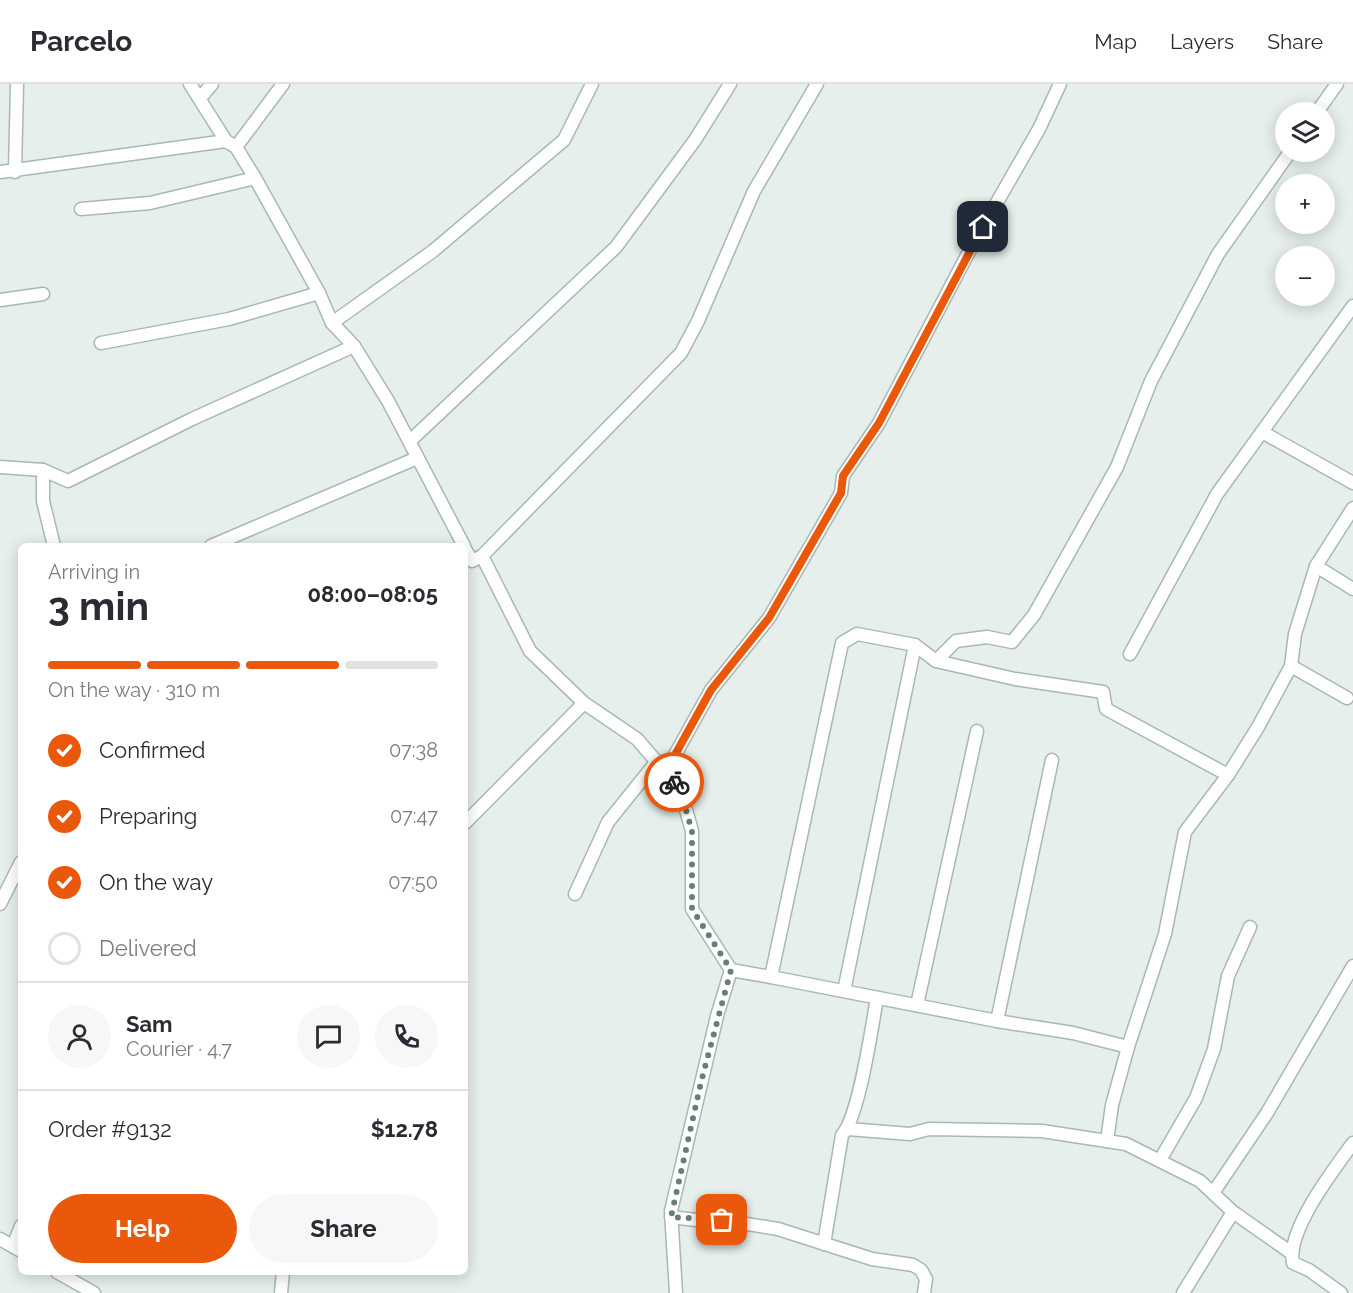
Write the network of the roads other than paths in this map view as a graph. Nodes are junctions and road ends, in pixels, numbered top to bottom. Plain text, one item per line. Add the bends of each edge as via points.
1 (16, 84) edge
2 (190, 84) edge
3 (212, 84) edge
4 (283, 84) edge
5 (730, 84) edge
6 (817, 84) edge
7 (1060, 84) edge
8 (1337, 84) edge
9 (591, 85) edge
10 (200, 98) junction
11 (1324, 102) edge
12 (231, 144) junction
13 (1283, 162) edge
14 (0, 172) edge
15 (15, 172) junction
16 (255, 178) junction
17 (81, 209) dead end
18 (319, 293) junction
19 (43, 294) dead end
20 (0, 300) edge
21 (1353, 306) edge
22 (332, 323) junction
23 (101, 343) dead end
24 (354, 346) junction
25 (1262, 432) junction
26 (410, 441) junction
27 (417, 458) junction
28 (0, 467) edge
29 (43, 470) junction
30 (1353, 483) edge
31 (1353, 508) edge
32 (53, 543) edge
33 (218, 543) edge
34 (462, 543) edge
35 (473, 560) edge
36 (1317, 567) junction
37 (1353, 589) edge
38 (915, 645) junction
39 (1130, 654) dead end
40 (936, 661) junction
41 (1292, 666) junction
42 (1347, 698) dead end
43 (584, 703) junction
44 (978, 731) dead end
45 (1052, 760) dead end
46 (661, 766) junction
47 (1228, 775) junction
48 (468, 820) edge
49 (17, 878) edge
50 (575, 894) dead end
51 (0, 904) edge
52 (1250, 927) dead end
53 (1353, 966) edge
54 (731, 970) junction
55 (771, 977) junction
56 (844, 991) junction
57 (877, 998) junction
58 (917, 1005) junction
59 (997, 1022) junction
60 (1128, 1047) junction
61 (848, 1129) junction
62 (1107, 1141) junction
63 (1353, 1143) edge
64 (1160, 1160) junction
65 (1213, 1193) junction
66 (1233, 1212) junction
67 (671, 1217) junction
68 (0, 1239) edge
69 (824, 1244) junction
70 (17, 1249) edge
71 (1290, 1252) junction
72 (62, 1275) edge
73 (283, 1275) edge
74 (94, 1293) edge
75 (281, 1293) edge
76 (676, 1293) edge
77 (924, 1293) edge
78 (1183, 1293) edge
79 (1341, 1293) edge

1 - 15 street
2 - 10 street
3 - 10 street
4 - 12 street
5 - 26 street via 695,140 616,247
6 - 35 street via 754,191 681,353
7 - 46 street via 1040,129 972,246 879,423 843,476 841,493 769,618 711,690
8 - 11 street
9 - 22 street via 564,140 550,153 434,251
10 - 12 street
12 - 15 street
12 - 16 street
13 - 40 street via 1218,254 1151,381 1117,467 1034,615 1012,642 987,637 956,641
14 - 15 street
16 - 17 street via 150,203
16 - 18 street
18 - 22 street
18 - 23 street via 229,318
19 - 20 street
21 - 25 street
22 - 24 street
24 - 26 street
24 - 29 street via 192,419 68,481
25 - 30 street
25 - 39 street via 1217,494
26 - 27 street
27 - 33 street
27 - 34 street
28 - 29 street
29 - 32 street via 43,501
31 - 36 street
35 - 43 street via 530,651
36 - 37 street
36 - 41 street via 1295,634
38 - 40 street
38 - 55 street via 857,634 842,643
38 - 56 street
40 - 47 street via 1015,679 1103,692 1106,709
41 - 42 street
41 - 47 street
43 - 46 street via 637,739
43 - 48 street
44 - 58 street
45 - 59 street
46 - 50 street via 608,822
46 - 54 street via 680,789 692,831 692,909
47 - 60 street via 1185,832 1165,934
49 - 51 street
52 - 64 street via 1228,976 1215,1049 1196,1098
53 - 65 street via 1267,1113
54 - 55 street
54 - 67 street
55 - 56 street
56 - 57 street
57 - 58 street
57 - 61 street
58 - 59 street
59 - 60 street via 1073,1033
60 - 62 street
61 - 62 street via 910,1134 928,1129 1042,1131
61 - 69 street via 842,1135
62 - 64 street via 1126,1144
63 - 71 street via 1306,1215
64 - 65 street via 1200,1181
65 - 66 street
66 - 71 street
66 - 78 street
67 - 69 street via 704,1217 778,1229
67 - 76 street
68 - 70 street
69 - 77 street via 913,1265 926,1279
71 - 79 street via 1293,1263
72 - 74 street
73 - 75 street

